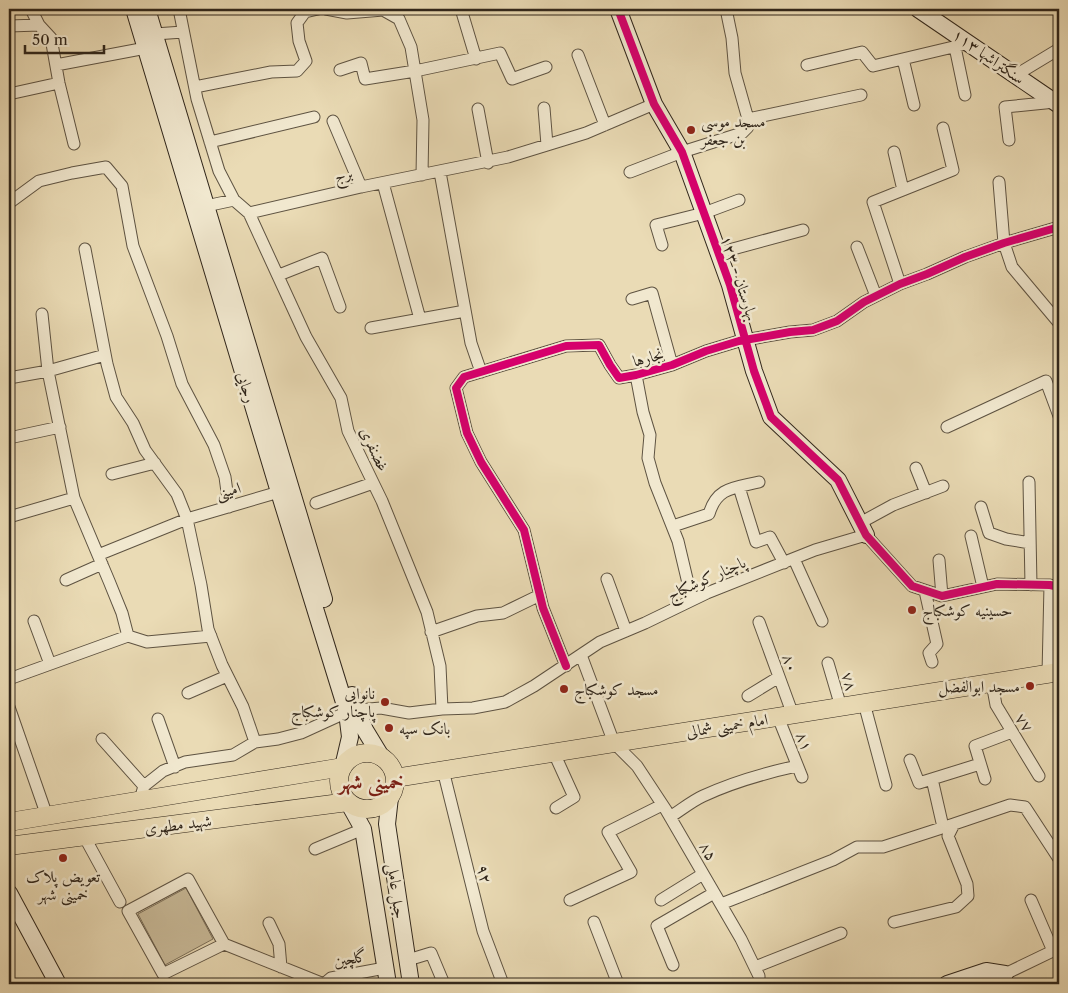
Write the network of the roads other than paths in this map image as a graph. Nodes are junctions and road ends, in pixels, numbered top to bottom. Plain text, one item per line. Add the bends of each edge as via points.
1 (30, 9) edge
2 (134, 9) edge
3 (147, 9) edge
4 (179, 9) edge
5 (318, 9) edge
6 (331, 9) edge
7 (461, 9) edge
8 (618, 9) edge
9 (726, 9) edge
10 (918, 9) edge
11 (399, 14) edge
12 (39, 25) junction
13 (9, 26) edge
14 (184, 32) junction
15 (155, 34) junction
16 (962, 45) junction
17 (146, 48) junction
18 (1059, 50) edge
19 (578, 56) dead end
20 (476, 59) junction
21 (903, 59) junction
22 (56, 64) junction
23 (807, 64) dead end
24 (546, 67) dead end
25 (340, 70) dead end
26 (415, 72) junction
27 (1016, 75) junction
28 (59, 83) junction
29 (195, 87) junction
30 (9, 94) edge
31 (861, 95) dead end
32 (965, 95) dead end
33 (654, 104) junction
34 (1057, 104) edge
35 (914, 105) dead end
36 (544, 108) dead end
37 (478, 109) dead end
38 (314, 117) dead end
39 (748, 119) junction
40 (333, 122) dead end
41 (605, 125) junction
42 (943, 128) dead end
43 (1009, 140) dead end
44 (210, 142) junction
45 (74, 144) dead end
46 (547, 145) junction
47 (682, 152) junction
48 (894, 152) dead end
49 (488, 163) junction
50 (440, 172) junction
51 (630, 172) dead end
52 (422, 175) junction
53 (999, 182) dead end
54 (383, 183) junction
55 (360, 187) junction
56 (903, 190) junction
57 (234, 200) junction
58 (739, 200) dead end
59 (9, 203) edge
60 (206, 206) junction
61 (249, 213) junction
62 (704, 213) junction
63 (1059, 227) edge
64 (803, 230) dead end
65 (662, 244) dead end
66 (1004, 244) junction
67 (857, 247) dead end
68 (85, 249) dead end
69 (718, 253) junction
70 (279, 275) junction
71 (900, 284) junction
72 (876, 296) junction
73 (632, 299) dead end
74 (340, 306) dead end
75 (465, 311) junction
76 (42, 314) dead end
77 (420, 319) junction
78 (1059, 323) edge
79 (371, 328) dead end
80 (746, 341) junction
81 (105, 355) junction
82 (672, 365) junction
83 (48, 371) junction
84 (481, 372) junction
85 (636, 376) junction
86 (9, 378) edge
87 (1059, 416) edge
88 (60, 427) junction
89 (946, 427) dead end
90 (9, 438) edge
91 (154, 463) junction
92 (916, 468) dead end
93 (112, 474) dead end
94 (759, 482) dead end
95 (1029, 482) dead end
96 (373, 483) junction
97 (943, 486) dead end
98 (739, 487) junction
99 (278, 492) junction
100 (926, 493) junction
101 (74, 498) junction
102 (316, 503) dead end
103 (229, 506) junction
104 (981, 507) dead end
105 (9, 517) edge
106 (187, 519) junction
107 (673, 526) junction
108 (863, 529) junction
109 (971, 536) dead end
110 (1030, 543) junction
111 (100, 560) junction
112 (939, 560) dead end
113 (789, 561) junction
114 (607, 579) dead end
115 (66, 580) dead end
116 (1031, 585) junction
117 (1054, 586) edge
118 (983, 587) junction
119 (926, 591) junction
120 (540, 595) junction
121 (942, 596) junction
122 (692, 600) junction
123 (34, 621) dead end
124 (822, 621) dead end
125 (759, 622) dead end
126 (626, 631) junction
127 (432, 632) junction
128 (128, 636) junction
129 (211, 636) junction
130 (581, 656) junction
131 (932, 662) dead end
132 (828, 663) dead end
133 (50, 664) junction
134 (566, 666) junction
135 (1054, 673) edge
136 (227, 676) junction
137 (779, 677) junction
138 (9, 679) edge
139 (992, 683) junction
140 (188, 693) dead end
141 (748, 696) dead end
142 (864, 703) junction
143 (9, 707) edge
144 (841, 707) junction
145 (442, 709) junction
146 (352, 711) junction
147 (786, 716) junction
148 (158, 720) dead end
149 (1012, 732) junction
150 (102, 739) dead end
151 (255, 742) junction
152 (614, 743) junction
153 (554, 753) junction
154 (382, 758) junction
155 (910, 760) dead end
156 (980, 764) junction
157 (175, 766) junction
158 (343, 767) junction
159 (443, 770) junction
160 (1039, 776) dead end
161 (395, 778) junction
162 (932, 779) junction
163 (985, 779) dead end
164 (886, 785) dead end
165 (142, 793) junction
166 (390, 797) junction
167 (348, 802) junction
168 (662, 805) junction
169 (556, 808) dead end
170 (47, 816) junction
171 (670, 816) junction
172 (9, 822) edge
173 (949, 826) junction
174 (364, 832) junction
175 (389, 834) junction
176 (84, 836) junction
177 (9, 846) edge
178 (315, 849) dead end
179 (1059, 859) edge
180 (703, 874) junction
181 (9, 893) edge
182 (714, 893) junction
183 (570, 900) dead end
184 (661, 900) dead end
185 (1031, 900) dead end
186 (120, 902) dead end
187 (721, 904) junction
188 (594, 922) dead end
189 (894, 922) dead end
190 (269, 923) dead end
191 (842, 933) dead end
192 (224, 944) junction
193 (1056, 950) edge
194 (408, 960) junction
195 (673, 965) dead end
196 (281, 967) junction
197 (755, 967) junction
198 (386, 976) edge
199 (1004, 979) edge
200 (58, 984) edge
201 (324, 984) edge
202 (411, 984) edge
203 (444, 984) edge
204 (502, 984) edge
205 (618, 984) edge
206 (759, 984) edge
207 (947, 984) edge

1 - 12 street
2 - 17 main road, رجایی
3 - 15 main road, رجایی
4 - 14 street
5 - 29 street via 305,12 297,23 306,61 297,71 271,72
6 - 11 street via 347,13 383,10
7 - 20 street
8 - 33 main road, بهارستان - ۱۲۳
9 - 39 street via 734,73
10 - 16 main road, سنگتراشها ۱۱۳
11 - 26 street via 411,48
12 - 13 street
12 - 22 street via 51,38
14 - 15 street
14 - 29 street
15 - 60 main road, رجایی
16 - 21 street
16 - 27 main road, سنگتراشها ۱۱۳
16 - 32 street
17 - 22 street
17 - 99 main road, رجایی
18 - 27 street
19 - 41 street
20 - 24 street via 500,53 512,80
20 - 26 street
21 - 23 street via 873,66 862,52
21 - 35 street
22 - 28 street
25 - 26 street via 361,63 365,79
26 - 52 street via 422,120
27 - 34 main road, سنگتراشها ۱۱۳
28 - 30 street
28 - 45 street
29 - 44 street
31 - 39 street
33 - 41 street, برج
33 - 47 main road, بهارستان - ۱۲۳
34 - 43 street via 1004,107
36 - 46 street
37 - 49 street
38 - 44 street
39 - 47 street via 748,127 742,134
40 - 55 street
41 - 46 street, برج
42 - 56 street via 953,170
44 - 57 street via 218,171
46 - 49 street, برج
47 - 51 street
47 - 62 main road, بهارستان - ۱۲۳
48 - 56 street
49 - 50 street, برج
50 - 52 street, برج
50 - 75 street
52 - 54 street, برج
53 - 66 street
54 - 55 street, برج
54 - 77 street
55 - 61 street, برج
56 - 71 street via 873,202
57 - 60 street
57 - 61 street
58 - 62 street
59 - 103 street via 39,182 106,167 122,186 133,246 182,384 214,445
60 - 146 main road, رجایی
61 - 70 street, غضنفری
62 - 65 street via 656,225
62 - 69 main road, بهارستان - ۱۲۳
63 - 66 street, نجارها
64 - 69 street
66 - 71 street, نجارها
66 - 78 street via 1012,267
67 - 72 street
68 - 81 street
69 - 80 main road, بهارستان - ۱۲۳
70 - 74 street via 322,258
70 - 96 street, غضنفری via 306,337 340,398 348,431
71 - 72 street, نجارها
72 - 80 street, نجارها via 837,321 813,330
73 - 82 street via 652,293
75 - 77 street
75 - 84 street
76 - 83 street
77 - 79 street
80 - 82 street, نجارها via 706,351
80 - 108 main road, بهارستان - ۱۲۳ via 771,417 838,480
81 - 83 street
81 - 91 street via 116,397
82 - 85 street, نجارها
83 - 86 street
83 - 88 street
84 - 85 street, نجارها via 566,346 599,345 619,378
84 - 120 street, نجارها via 464,377 456,388 467,433 481,462 524,530
85 - 107 street via 650,435 648,458
87 - 89 street via 1046,380
88 - 90 street
88 - 101 street
91 - 93 street
91 - 106 street via 176,494
92 - 100 street
94 - 98 street
95 - 110 street
96 - 102 street
96 - 127 street, غضنفری via 427,612
97 - 100 street, پاچنار کوشکباج
98 - 107 street via 727,490 713,502 709,514
98 - 113 street via 756,542 770,537
99 - 103 street, امینی
99 - 146 main road, رجایی
100 - 108 street, پاچنار کوشکباج via 893,504
101 - 105 street
101 - 111 street
103 - 106 street, امینی
104 - 110 street via 989,533
106 - 111 street, امینی
106 - 129 street
107 - 122 street
108 - 113 street, پاچنار کوشکباج
108 - 119 street via 912,586
109 - 118 street
110 - 116 street
111 - 115 street, امینی
111 - 128 street
112 - 121 street
113 - 122 street, پاچنار کوشکباج
113 - 124 street
114 - 126 street
116 - 117 street
116 - 118 street
117 - 135 street
118 - 121 street
119 - 121 street
119 - 131 street via 937,644 929,653
120 - 127 street via 503,613 476,616
120 - 134 street, نجارها
122 - 126 street, پاچنار کوشکباج
123 - 133 street
125 - 137 street, ۸۰
126 - 130 street, پاچنار کوشکباج via 600,642
127 - 145 street, غضنفری via 440,666
128 - 129 street via 147,642
128 - 133 street
129 - 136 street
130 - 134 street, پاچنار کوشکباج
130 - 152 street
132 - 144 street, ۷۸
133 - 138 street
134 - 145 street, پاچنار کوشکباج via 504,702
135 - 139 main road, امام خمینی شمالی
136 - 140 street
136 - 151 street via 243,707
137 - 141 street
137 - 147 street, ۸۰
139 - 142 main road, امام خمینی شمالی
139 - 149 street, ۷۷ via 996,705
142 - 144 main road, امام خمینی شمالی
142 - 164 street
143 - 170 street
144 - 147 main road, امام خمینی شمالی
145 - 146 street, پاچنار کوشکباج via 409,713 382,708
146 - 151 street, پاچنار کوشکباج via 300,733
146 - 154 main road, رجایی
146 - 158 main road, رجایی
147 - 152 main road, امام خمینی شمالی
147 - 171 street, ۸۱ via 799,772 771,772 734,783
148 - 157 street
149 - 156 street via 974,746
149 - 160 street, ۷۷
150 - 165 street
151 - 157 street via 233,755
152 - 153 main road, امام خمینی شمالی
152 - 168 street, ۸۵ via 637,766
153 - 159 main road, امام خمینی شمالی
153 - 169 street via 574,797
154 - 158 main road via 365,753 349,760
154 - 161 main road via 393,770
155 - 162 street via 919,783
156 - 162 street
156 - 163 street
157 - 165 street via 163,771
158 - 165 main road, شهید مطهری
158 - 167 main road via 340,785
159 - 161 main road, امام خمینی شمالی
159 - 204 street, ۹۲ via 483,931
161 - 166 main road
162 - 173 street
165 - 170 main road, شهید مطهری
166 - 167 main road via 375,808 356,807
166 - 175 main road, جبل عاملی
167 - 174 main road, جبل عاملی
167 - 176 main road, شهید مطهری
168 - 171 street, ۸۵
168 - 183 street via 608,832 631,872
170 - 172 main road, شهید مطهری
171 - 180 street, ۸۵
173 - 179 street via 1010,804 1025,807
173 - 187 street via 884,846 856,847 833,860
173 - 189 street via 948,836 967,884 968,896 956,906
174 - 175 main road via 379,828
174 - 178 street
174 - 198 main road, جبل عاملی
175 - 194 main road, جبل عاملی
176 - 177 main road, شهید مطهری
176 - 186 street
180 - 182 street, ۸۵
180 - 184 street
181 - 200 main road
182 - 187 street, ۸۵
182 - 195 street via 657,926
185 - 193 street
187 - 197 street, ۸۵
188 - 205 street
190 - 196 street via 280,944
191 - 197 street
192 - 192 street via 188,879 128,911 162,974
192 - 196 street
193 - 199 street
194 - 202 main road, جبل عاملی
194 - 203 street via 431,953
196 - 201 street
197 - 206 street, ۸۵
198 - 201 street, گلچین via 331,978
199 - 207 main road via 986,971

